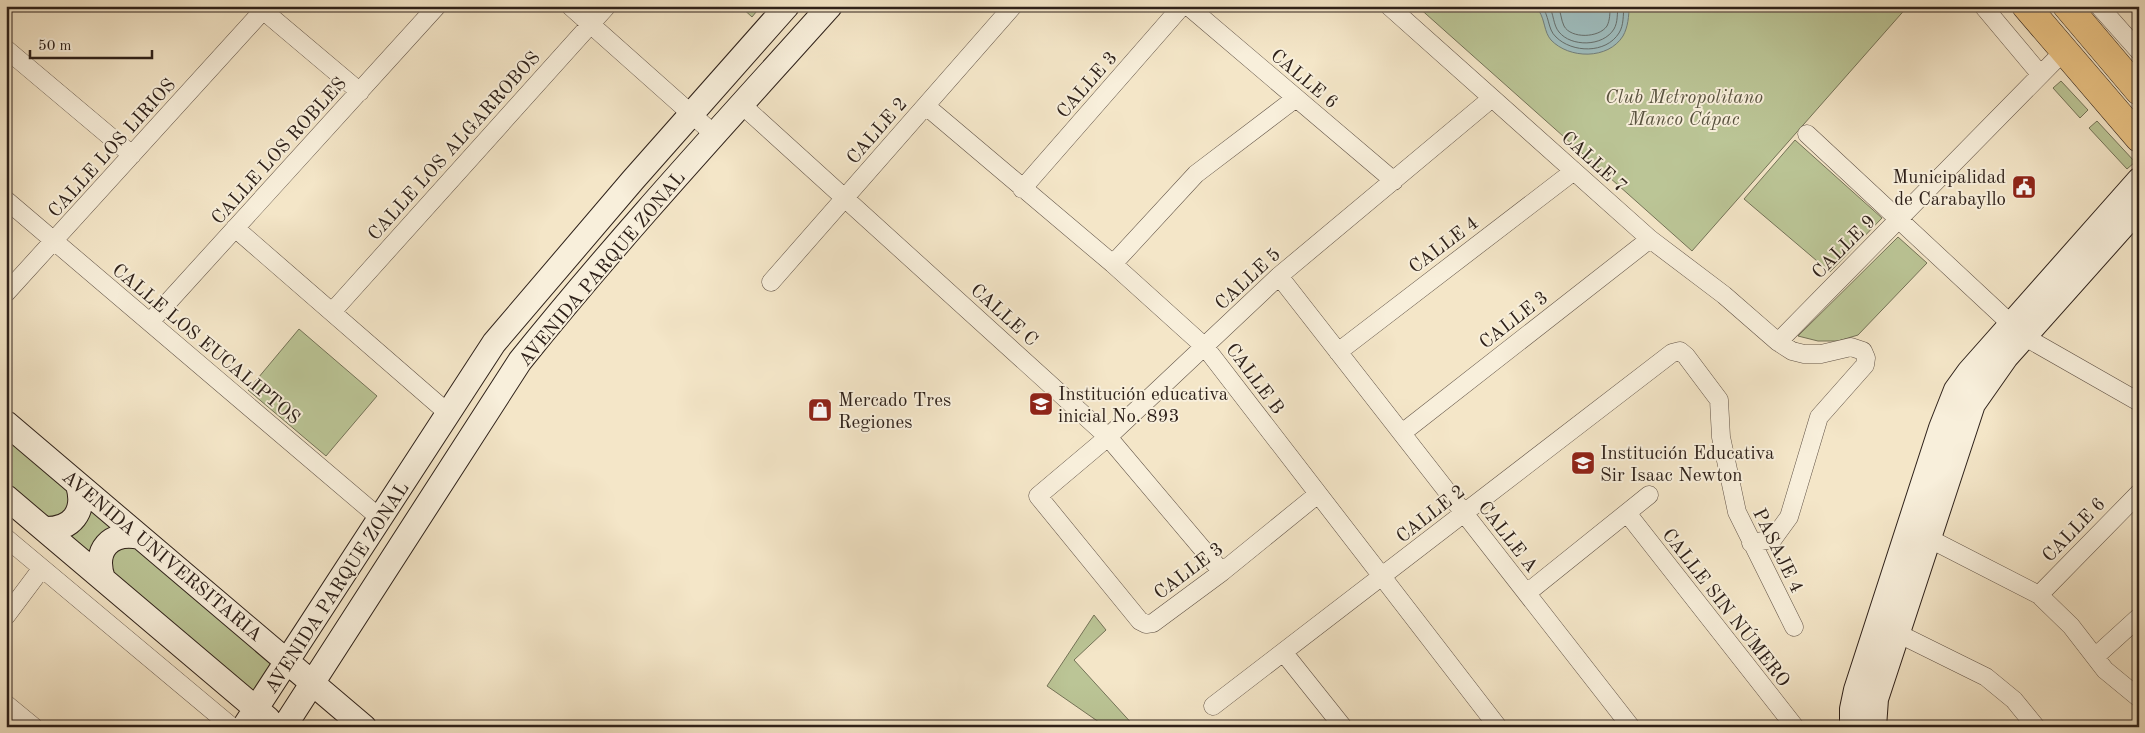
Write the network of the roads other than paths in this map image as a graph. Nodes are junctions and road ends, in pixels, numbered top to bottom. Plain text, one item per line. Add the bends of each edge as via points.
1 (437, 6) edge
2 (570, 6) edge
3 (607, 6) edge
4 (787, 6) edge
5 (830, 6) edge
6 (1014, 6) edge
7 (1182, 6) edge
8 (1188, 6) edge
9 (1389, 6) edge
10 (1984, 6) edge
11 (2026, 6) edge
12 (2067, 6) edge
13 (2099, 6) edge
14 (263, 8) edge
15 (590, 24) junction
16 (6, 49) edge
17 (2064, 50) junction
18 (2139, 51) edge
19 (2040, 74) junction
20 (2139, 91) edge
21 (360, 92) junction
22 (1296, 98) junction
23 (1492, 98) junction
24 (742, 105) junction
25 (926, 106) junction
26 (691, 114) junction
27 (1807, 134) dead end
28 (715, 135) junction
29 (2139, 138) edge
30 (132, 155) junction
31 (1574, 171) junction
32 (1394, 181) junction
33 (2138, 184) edge
34 (1022, 189) junction
35 (845, 197) junction
36 (6, 200) edge
37 (2139, 208) edge
38 (1900, 220) junction
39 (235, 228) junction
40 (1650, 239) junction
41 (54, 241) junction
42 (1113, 264) junction
43 (1279, 276) junction
44 (770, 282) dead end
45 (6, 293) edge
46 (332, 312) junction
47 (150, 322) junction
48 (2017, 330) junction
49 (1778, 342) junction
50 (1206, 347) junction
51 (1338, 352) junction
52 (1672, 353) joint
53 (2139, 402) edge
54 (449, 414) junction
55 (6, 423) edge
56 (1402, 433) junction
57 (1108, 436) junction
58 (78, 484) junction
59 (2139, 493) edge
60 (1318, 494) junction
61 (1649, 495) dead end
62 (6, 497) edge
63 (1627, 513) junction
64 (1465, 514) junction
65 (381, 519) junction
66 (44, 529) junction
67 (140, 537) junction
68 (6, 538) edge
69 (1928, 538) junction
70 (1750, 543) junction
71 (42, 568) junction
72 (1222, 572) junction
73 (1382, 578) junction
74 (103, 579) junction
75 (1527, 593) junction
76 (2038, 595) junction
77 (6, 616) edge
78 (2139, 617) edge
79 (1153, 624) joint
80 (1794, 627) dead end
81 (1897, 632) junction
82 (1284, 653) junction
83 (2095, 657) junction
84 (288, 661) junction
85 (313, 683) junction
86 (2139, 698) edge
87 (6, 704) edge
88 (1213, 706) dead end
89 (251, 718) edge
90 (34, 727) edge
91 (232, 727) edge
92 (277, 727) edge
93 (284, 727) edge
94 (364, 727) edge
95 (1343, 727) edge
96 (1498, 727) edge
97 (1631, 727) edge
98 (1794, 727) edge
99 (1852, 727) edge
100 (1874, 727) edge
101 (2036, 727) edge

1 - 21 street, CALLE LOS ROBLES
2 - 15 street
3 - 15 street, CALLE LOS ALGARROBOS
4 - 26 main road, AVENIDA PARQUE ZONAL
5 - 24 main road, AVENIDA PARQUE ZONAL
6 - 25 street, CALLE 2
7 - 34 street, CALLE 3
8 - 22 street, CALLE 6
9 - 23 street, CALLE 7
10 - 19 street
11 - 17 highway
12 - 20 highway
13 - 18 street
14 - 21 street
14 - 30 street, CALLE LOS LIRIOS
15 - 26 street
15 - 46 street, CALLE LOS ALGARROBOS
16 - 30 street
17 - 19 street, CALLE 9
17 - 29 highway
19 - 38 street, CALLE 9
21 - 39 street, CALLE LOS ROBLES
22 - 32 street, CALLE 6
22 - 42 street via 1196,174
23 - 31 street, CALLE 7
23 - 32 street, CALLE 5
24 - 28 main road, AVENIDA PARQUE ZONAL
24 - 35 street, CALLE C
25 - 34 street, CALLE B
25 - 35 street, CALLE 2
26 - 28 street
26 - 54 main road, AVENIDA PARQUE ZONAL via 494,342
27 - 38 street
28 - 85 main road, AVENIDA PARQUE ZONAL via 520,361
30 - 41 street, CALLE LOS LIRIOS
31 - 40 street, CALLE 7
31 - 51 street, CALLE 4
32 - 43 street, CALLE 5
33 - 48 main road
34 - 42 street, CALLE B
35 - 44 street, CALLE 2
35 - 57 street, CALLE C
36 - 41 street, CALLE LOS EUCALIPTOS
37 - 48 main road
38 - 48 street
38 - 49 street, CALLE 9
39 - 46 street
39 - 47 street, CALLE LOS ROBLES
40 - 49 street, CALLE 7 via 1724,295
40 - 56 street, CALLE 3
41 - 45 street, CALLE LOS LIRIOS
41 - 47 street, CALLE LOS EUCALIPTOS
42 - 50 street, CALLE B
43 - 50 street, CALLE 5
43 - 51 street, CALLE A
46 - 54 street
47 - 65 street, CALLE LOS EUCALIPTOS
48 - 53 street
48 - 69 main road via 2006,357 1973,404
48 - 99 main road via 1969,372 1948,408 1856,690
49 - 70 street, CALLE 7 via 1804,354 1821,354 1851,347 1863,351 1866,358 1865,365 1819,418 1789,517 1773,538
50 - 57 street, CALLE 5
50 - 60 street, CALLE B
51 - 56 street, CALLE A
52 - 64 street, CALLE 2
52 - 70 street, PASAJE 4 via 1680,351 1686,356 1720,400 1721,438 1737,512
54 - 65 main road, AVENIDA PARQUE ZONAL
55 - 58 main road, AVENIDA UNIVERSITARIA
56 - 64 street, CALLE A
57 - 72 street, CALLE C
57 - 79 street, CALLE 5 via 1038,496 1140,621
58 - 66 main road via 82,496 75,518 55,529
58 - 67 main road, AVENIDA UNIVERSITARIA
59 - 76 street, CALLE 6
60 - 72 street, CALLE 3
60 - 73 street, CALLE B
61 - 63 street
62 - 66 main road
63 - 75 street
63 - 98 street, CALLE SIN NÚMERO
64 - 73 street, CALLE 2
64 - 75 street, CALLE A
65 - 84 main road, AVENIDA PARQUE ZONAL
66 - 74 main road
67 - 74 main road via 128,534 106,544 100,555
67 - 84 main road, AVENIDA UNIVERSITARIA
68 - 71 street
69 - 76 street
69 - 81 main road
70 - 80 street, PASAJE 4
71 - 77 street
71 - 91 street
72 - 79 street, CALLE 3
73 - 82 street, CALLE 2
73 - 96 street, CALLE B
74 - 89 main road
75 - 97 street, CALLE A
76 - 83 street via 2071,626
78 - 83 street
81 - 100 main road via 1876,699
81 - 101 street via 1986,677 2014,700
82 - 88 street, CALLE 2
82 - 95 street
83 - 86 street via 2105,670
84 - 85 main road, AVENIDA UNIVERSITARIA
84 - 89 main road, AVENIDA PARQUE ZONAL
85 - 93 main road, AVENIDA PARQUE ZONAL
85 - 94 main road, AVENIDA UNIVERSITARIA
87 - 90 street
89 - 92 main road

